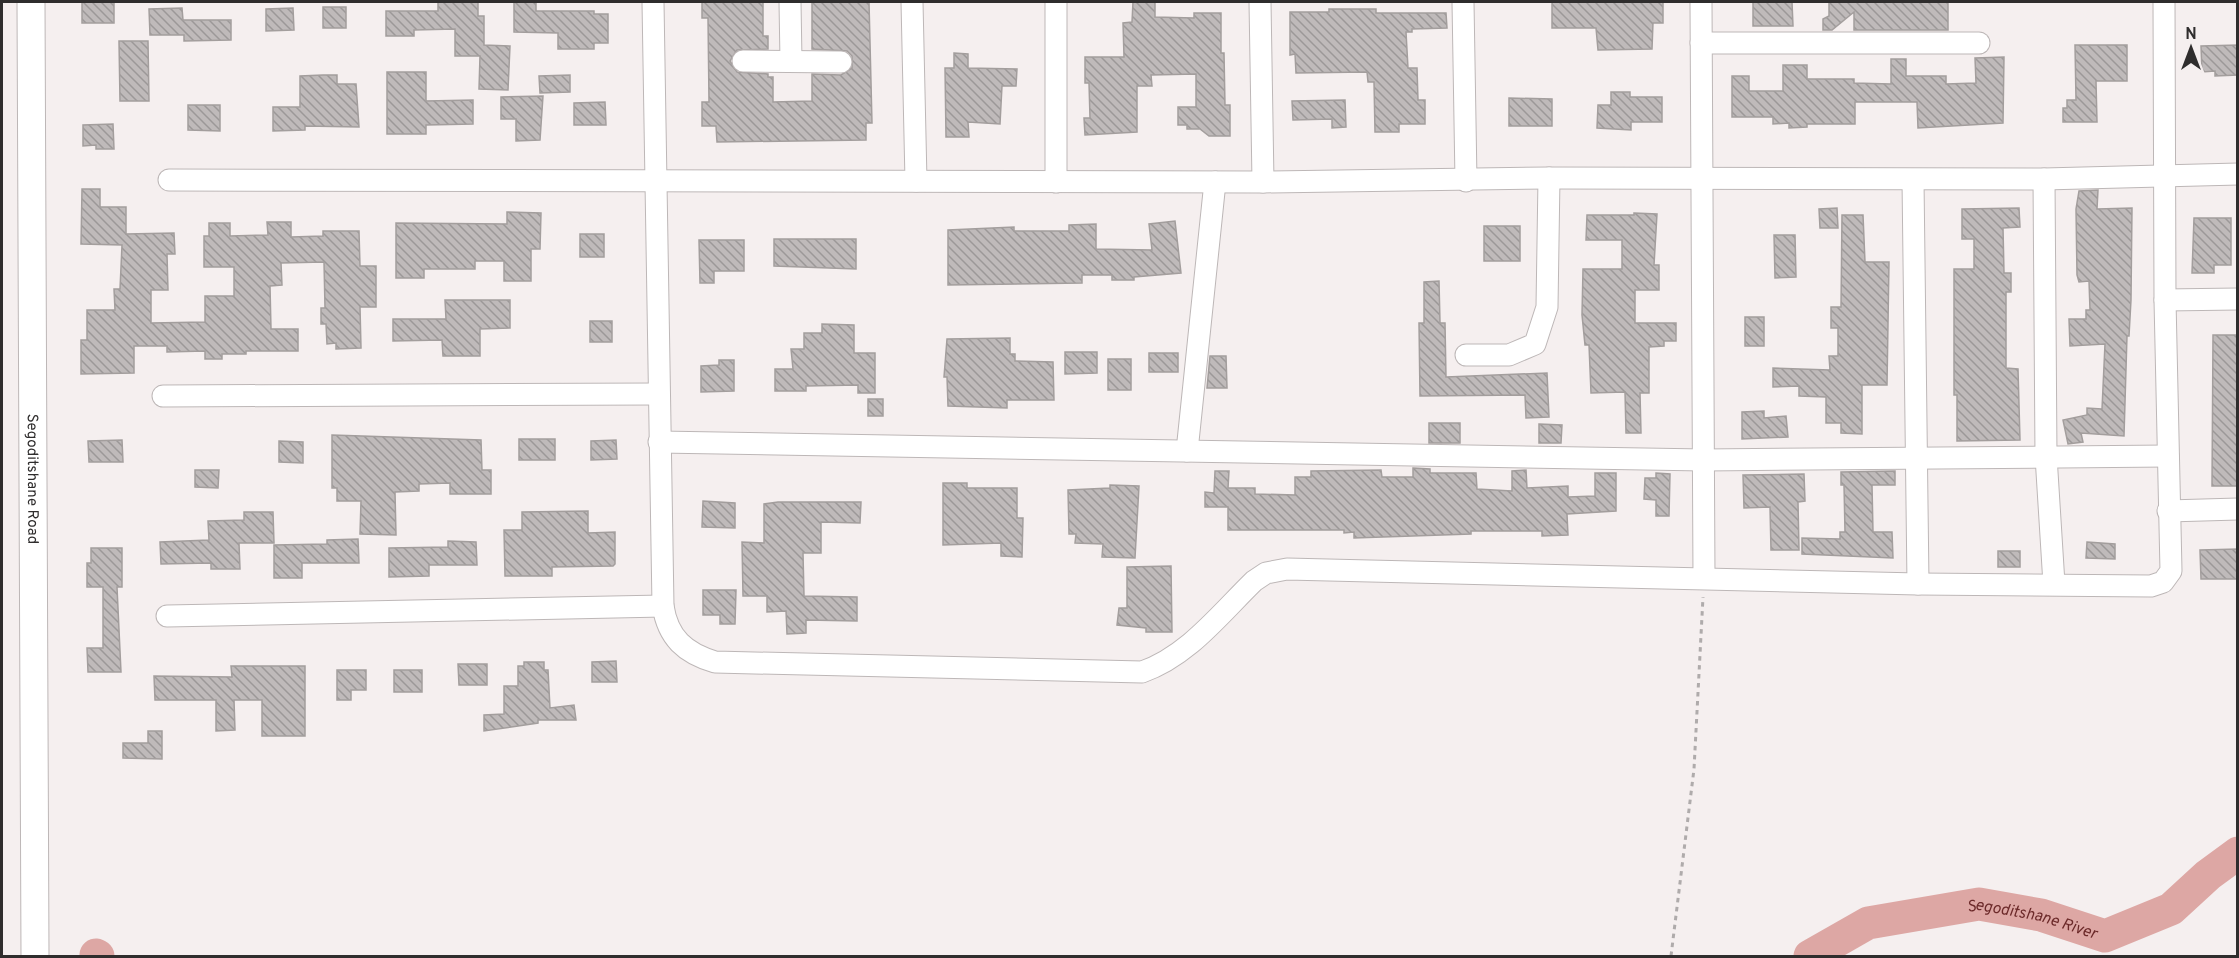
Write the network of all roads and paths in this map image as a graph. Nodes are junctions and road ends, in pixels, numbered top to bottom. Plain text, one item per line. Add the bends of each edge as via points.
1 (30, 2) edge
2 (653, 2) edge
3 (790, 2) edge
4 (912, 2) edge
5 (1056, 2) edge
6 (1260, 2) edge
7 (1463, 2) edge
8 (1701, 2) edge
9 (2164, 2) edge
10 (1701, 44) junction
11 (1978, 44) dead end
12 (744, 61) dead end
13 (791, 61) junction
14 (841, 62) dead end
15 (2238, 174) edge
16 (2164, 177) junction
17 (1549, 178) junction
18 (2044, 179) junction
19 (169, 180) dead end
20 (1913, 180) junction
21 (1466, 181) junction
22 (1704, 181) junction
23 (656, 182) junction
24 (916, 182) junction
25 (1056, 182) junction
26 (1215, 182) junction
27 (1263, 182) junction
28 (2238, 299) edge
29 (2165, 300) junction
30 (1466, 355) dead end
31 (658, 394) junction
32 (163, 396) dead end
33 (659, 442) junction
34 (1187, 451) junction
35 (2046, 456) junction
36 (2168, 456) junction
37 (1704, 460) junction
38 (1917, 460) junction
39 (2238, 509) edge
40 (2168, 510) junction
41 (1704, 577) junction
42 (1918, 584) junction
43 (2054, 584) junction
44 (663, 606) junction
45 (167, 616) dead end
46 (35, 957) edge
47 (1671, 957) edge

1 - 46 main road, Segoditshane Road
2 - 23 street
3 - 13 street
4 - 24 street
5 - 25 street
6 - 27 street
7 - 21 street
8 - 10 street
9 - 16 street
10 - 11 street
10 - 22 street
12 - 13 street
13 - 14 street
15 - 16 street
16 - 18 street
16 - 29 street
17 - 21 street
17 - 22 street
17 - 30 street via 1547,307 1535,344 1509,355
18 - 20 street
18 - 35 street
19 - 23 street
20 - 22 street
20 - 38 street
21 - 27 street
22 - 37 street
23 - 24 street
23 - 31 street
24 - 25 street
25 - 26 street
26 - 27 street
26 - 34 street
28 - 29 street
29 - 36 street
31 - 32 street
31 - 33 street
33 - 34 street
33 - 44 street
34 - 37 street
35 - 36 street
35 - 38 street
35 - 43 street
36 - 40 street
37 - 38 street
37 - 41 street
38 - 42 street
39 - 40 street
40 - 43 street via 2171,571 2163,582 2151,586
41 - 42 street
41 - 44 street via 1287,569 1266,573 1254,581 1185,649 1163,665 1142,672 715,662 682,647 665,620
41 - 47 path via 1694,769
42 - 43 street
44 - 45 street

